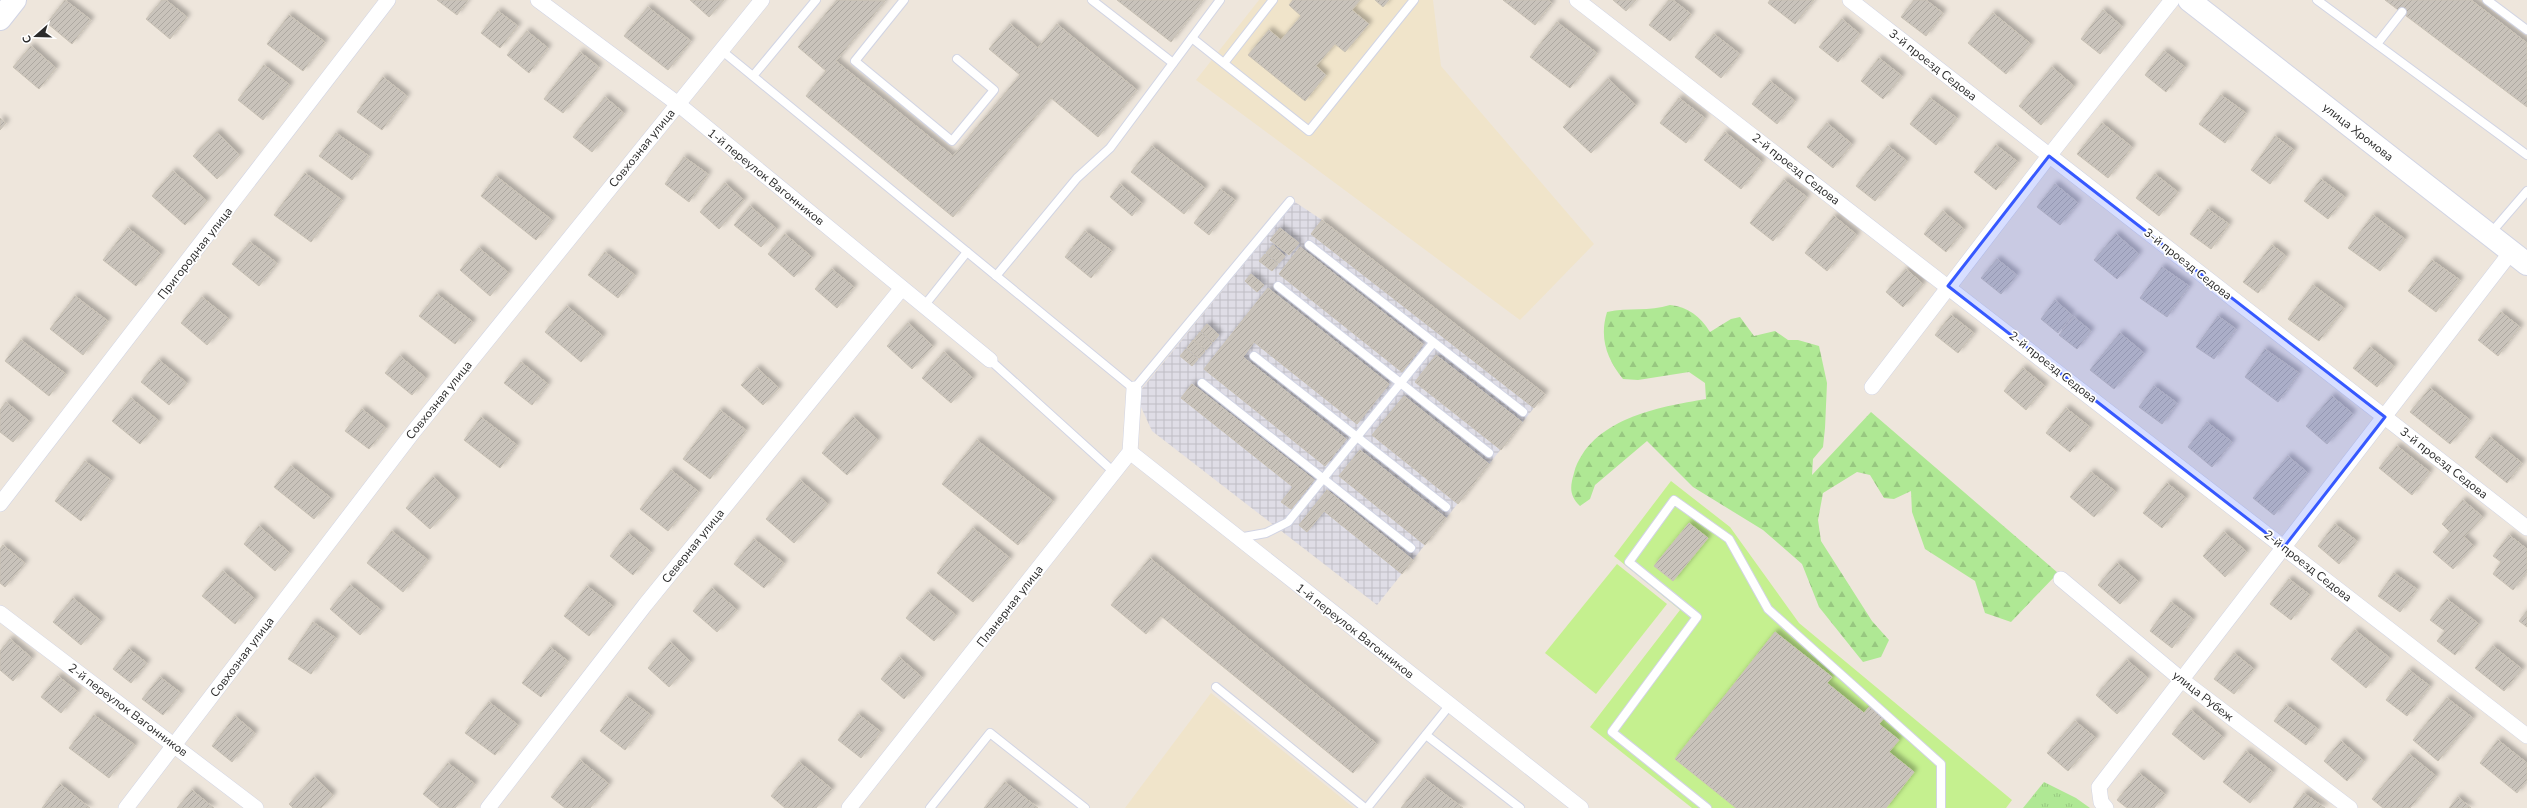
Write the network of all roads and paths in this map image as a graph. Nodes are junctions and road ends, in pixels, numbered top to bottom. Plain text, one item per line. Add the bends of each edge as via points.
1 (15, 0) edge
2 (388, 0) edge
3 (538, 0) edge
4 (762, 0) edge
5 (816, 0) edge
6 (904, 0) edge
7 (1092, 0) edge
8 (1220, 0) edge
9 (1273, 0) edge
10 (1414, 0) edge
11 (1577, 0) edge
12 (1850, 0) edge
13 (2172, 0) edge
14 (2189, 0) edge
15 (2317, 0) edge
16 (2487, 0) edge
17 (2402, 12) dead end
18 (0, 19) edge
19 (2527, 30) edge
20 (1192, 38) junction
21 (2377, 44) junction
22 (721, 50) junction
23 (957, 59) dead end
24 (1173, 63) junction
25 (1224, 64) junction
26 (753, 76) junction
27 (678, 104) junction
28 (2527, 155) edge
29 (2049, 156) junction
30 (2527, 191) edge
31 (1290, 201) dead end
32 (2490, 235) junction
33 (1309, 245) dead end
34 (967, 252) junction
35 (2519, 258) edge
36 (996, 276) junction
37 (1278, 286) dead end
38 (1948, 286) junction
39 (902, 288) junction
40 (924, 306) junction
41 (1433, 343) junction
42 (1254, 356) dead end
43 (990, 360) joint
44 (1202, 382) dead end
45 (1400, 384) junction
46 (1872, 387) dead end
47 (1134, 389) junction
48 (1523, 412) dead end
49 (2384, 417) junction
50 (1357, 437) junction
51 (1130, 452) junction
52 (1489, 453) dead end
53 (1115, 473) junction
54 (1324, 480) junction
55 (0, 504) edge
56 (1446, 507) dead end
57 (2527, 528) edge
58 (1238, 538) junction
59 (2284, 547) junction
60 (1411, 548) dead end
61 (2060, 579) dead end
62 (0, 613) edge
63 (2182, 680) junction
64 (1216, 687) dead end
65 (1449, 706) junction
66 (1426, 735) junction
67 (2527, 736) edge
68 (175, 746) junction
69 (126, 808) edge
70 (256, 808) edge
71 (488, 808) edge
72 (849, 808) edge
73 (930, 808) edge
74 (1086, 808) edge
75 (1366, 808) edge
76 (1520, 808) edge
77 (1581, 808) edge
78 (1707, 808) edge
79 (1941, 808) edge
80 (2106, 808) edge
81 (2350, 808) edge

1 - 18 main road
2 - 55 street, Пригородная улица
3 - 27 street, 1-й переулок Вагонников
4 - 22 street, Совхозная улица
5 - 26 lane
6 - 23 lane via 855,61 952,141 994,90
7 - 24 lane
8 - 20 lane
9 - 25 lane
10 - 25 lane via 1309,131
11 - 38 street, 2-й проезд Седова
12 - 29 street, 3-й проезд Седова
13 - 29 street
14 - 32 main road, улица Хромова
15 - 21 lane
16 - 19 lane
17 - 21 lane
20 - 24 lane
20 - 25 lane
21 - 28 lane
22 - 26 lane
22 - 27 street, Совхозная улица
24 - 36 lane via 1110,148 1077,178
26 - 34 lane
27 - 39 street, 1-й переулок Вагонников
27 - 68 street, Совхозная улица via 414,431
29 - 38 street
29 - 49 street, 3-й проезд Седова
30 - 32 lane
31 - 47 lane
32 - 35 main road, улица Хромова
33 - 41 lane
34 - 36 lane
34 - 40 lane
35 - 49 street
36 - 47 lane
37 - 45 lane
38 - 46 street
38 - 59 street, 2-й проезд Седова
39 - 40 street, 1-й переулок Вагонников
39 - 71 street, Северная улица via 645,605
40 - 43 street, 1-й переулок Вагонников
41 - 45 lane
41 - 48 lane
42 - 50 lane
43 - 53 lane
44 - 54 lane
45 - 50 lane
45 - 52 lane
47 - 51 street
49 - 57 street, 3-й проезд Седова
49 - 59 street
50 - 54 lane
50 - 56 lane
51 - 53 street, Планерная улица
51 - 58 street, 1-й переулок Вагонников
53 - 72 street, Планерная улица
54 - 58 lane via 1288,522 1266,533
54 - 60 lane
58 - 65 street, 1-й переулок Вагонников
59 - 63 street
59 - 67 street, 2-й проезд Седова
61 - 63 street, улица Рубеж
62 - 68 street, 2-й переулок Вагонников
63 - 80 street via 2098,788 2101,802
63 - 81 street, улица Рубеж
64 - 75 lane
65 - 66 lane
65 - 77 street, 1-й переулок Вагонников
66 - 75 lane
66 - 76 lane
68 - 69 street, Совхозная улица
68 - 70 street, 2-й переулок Вагонников
73 - 74 lane via 990,733
78 - 79 lane via 1612,732 1697,617 1629,562 1674,500 1730,540 1768,609 1941,764

